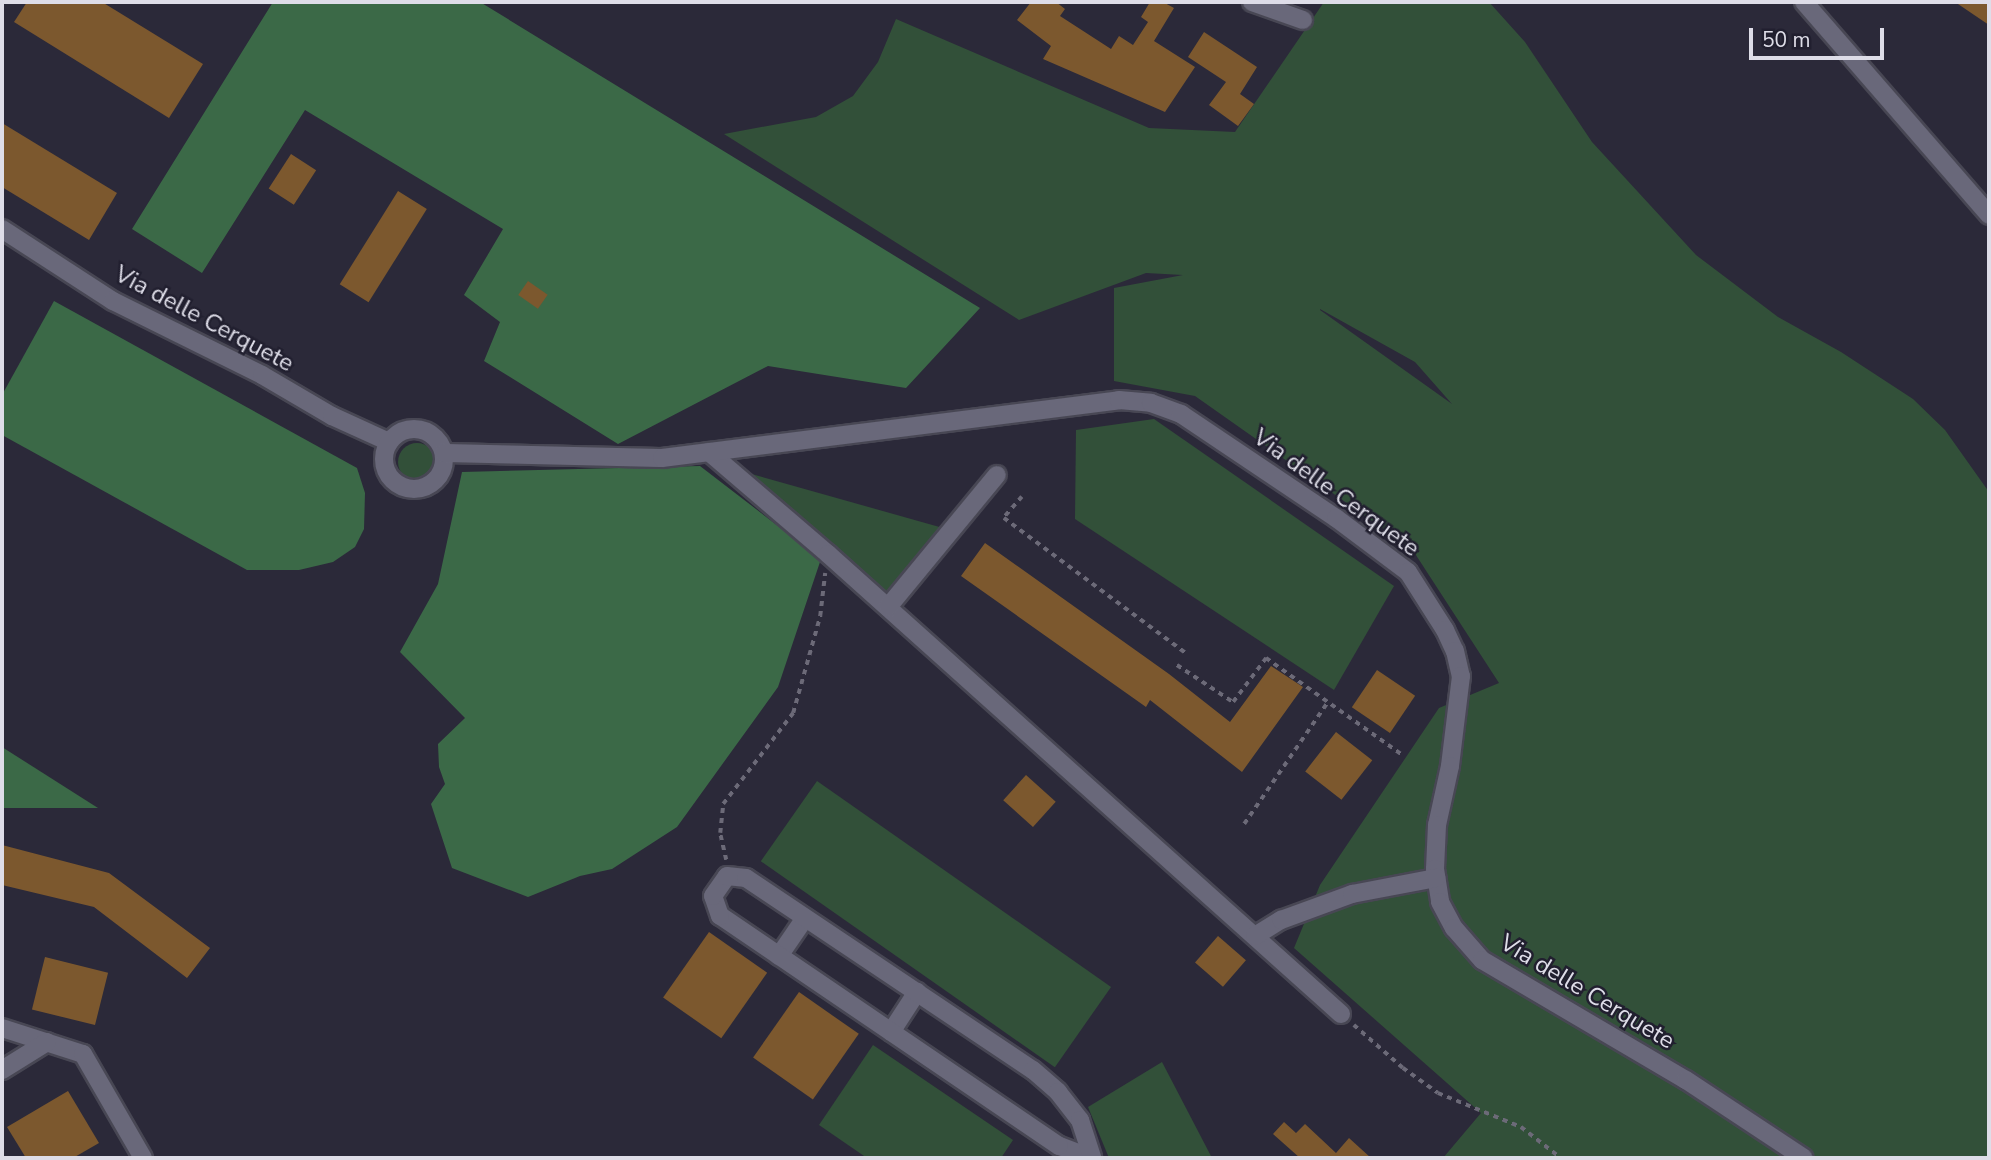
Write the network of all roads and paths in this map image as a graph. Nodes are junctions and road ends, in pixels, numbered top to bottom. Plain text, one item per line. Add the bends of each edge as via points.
1 (1252, 2) edge
2 (1804, 2) edge
3 (1303, 20) dead end
4 (1989, 215) edge
5 (2, 229) edge
6 (390, 442) junction
7 (709, 452) junction
8 (444, 453) junction
9 (997, 475) dead end
10 (1022, 497) dead end
11 (828, 554) junction
12 (888, 607) junction
13 (1186, 653) dead end
14 (1177, 665) dead end
15 (1328, 702) junction
16 (1401, 754) dead end
17 (1244, 824) dead end
18 (727, 876) junction
19 (1436, 877) junction
20 (805, 918) junction
21 (1255, 936) junction
22 (779, 956) junction
23 (917, 992) junction
24 (1341, 1014) joint
25 (2, 1028) edge
26 (891, 1032) junction
27 (47, 1042) junction
28 (2, 1070) edge
29 (142, 1158) edge
30 (1092, 1158) edge
31 (1561, 1158) edge
32 (1804, 1158) edge

1 - 3 street
2 - 4 street
5 - 6 street, Via delle Cerquete via 113,301
6 - 8 street via 409,429 421,430 432,434
6 - 8 street via 385,465 398,484 408,489 431,485 440,476
7 - 8 street, Via delle Cerquete via 662,458
7 - 11 street
7 - 19 street, Via delle Cerquete via 1119,400 1151,403 1181,414 1408,572 1445,630 1461,676 1437,825
9 - 12 street
10 - 13 path via 1004,518
11 - 12 street
11 - 18 path via 820,616 793,713 723,804 720,833
12 - 21 street
14 - 15 path via 1233,702 1266,657
15 - 16 path
15 - 17 path
18 - 20 street via 746,878
18 - 22 street via 713,896 720,916
19 - 21 street via 1352,894 1281,920
19 - 32 street, Via delle Cerquete via 1440,902 1454,929 1482,960 1686,1080
20 - 22 street
20 - 23 street
21 - 24 street
22 - 26 street
23 - 26 street
23 - 30 street via 1033,1070 1058,1093 1080,1121
24 - 31 path via 1438,1093 1521,1127
25 - 27 street
26 - 30 street via 1059,1146
27 - 28 street
27 - 29 street via 83,1054

